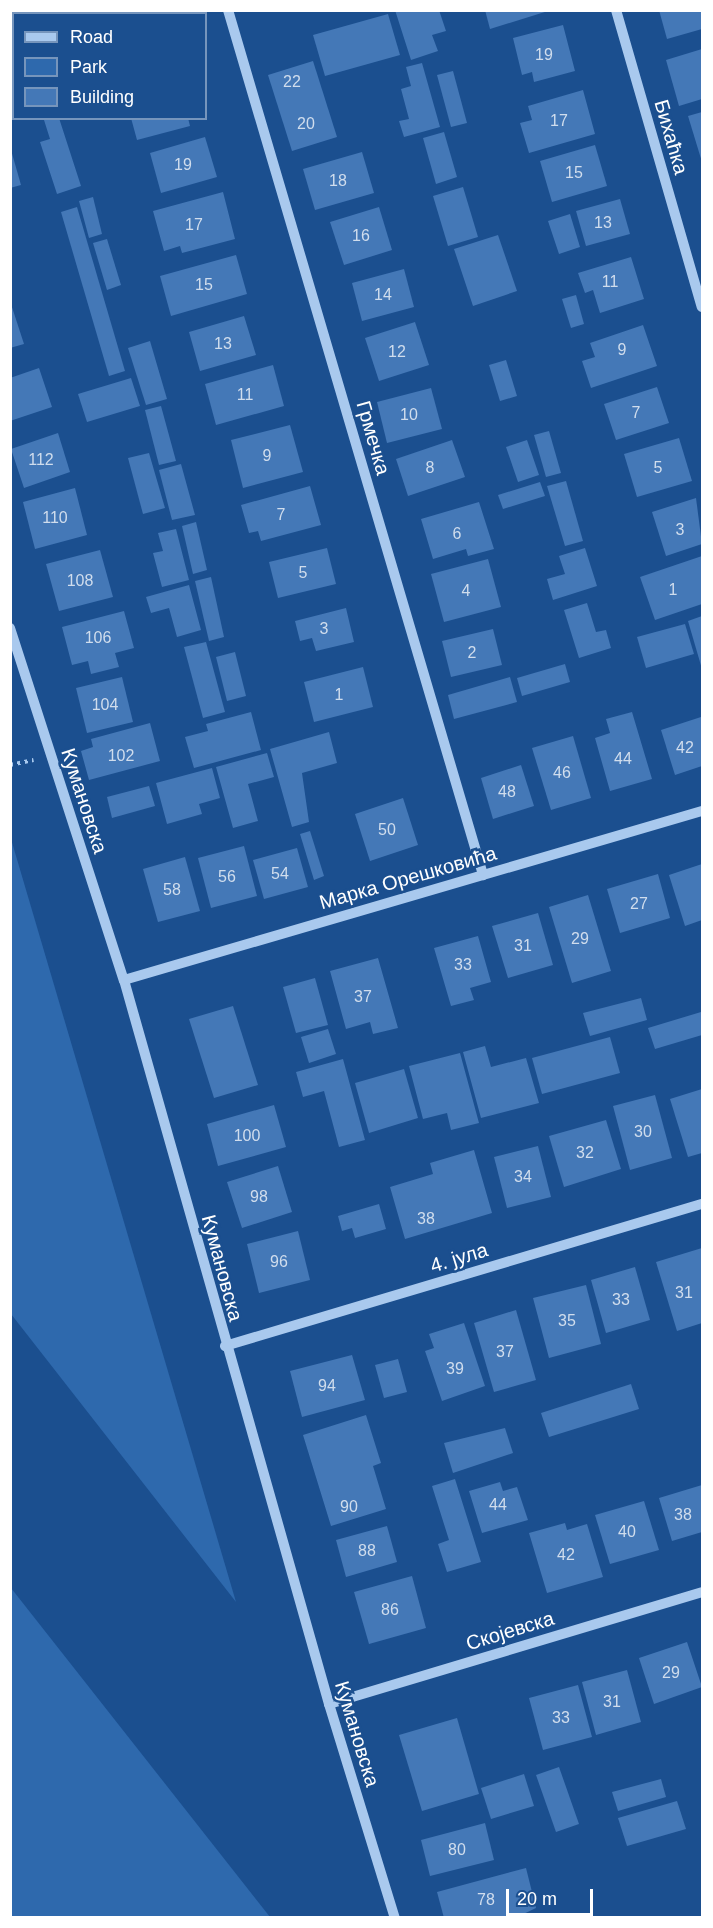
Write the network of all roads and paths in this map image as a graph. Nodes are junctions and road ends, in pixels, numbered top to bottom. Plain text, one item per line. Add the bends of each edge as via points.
1 (228, 10) edge
2 (616, 10) edge
3 (702, 307) edge
4 (10, 628) edge
5 (702, 811) edge
6 (483, 875) junction
7 (124, 980) junction
8 (702, 1204) edge
9 (225, 1346) junction
10 (702, 1592) edge
11 (328, 1704) junction
12 (395, 1917) edge

1 - 6 street, Грмечка
2 - 3 street, Бихаћка
4 - 7 street, Кумановска
5 - 6 street, Марка Орешковића
6 - 7 street, Марка Орешковића
7 - 9 street, Кумановска
8 - 9 street, 4. јула
9 - 11 street, Кумановска
10 - 11 street, Скојевска
11 - 12 street, Кумановска

